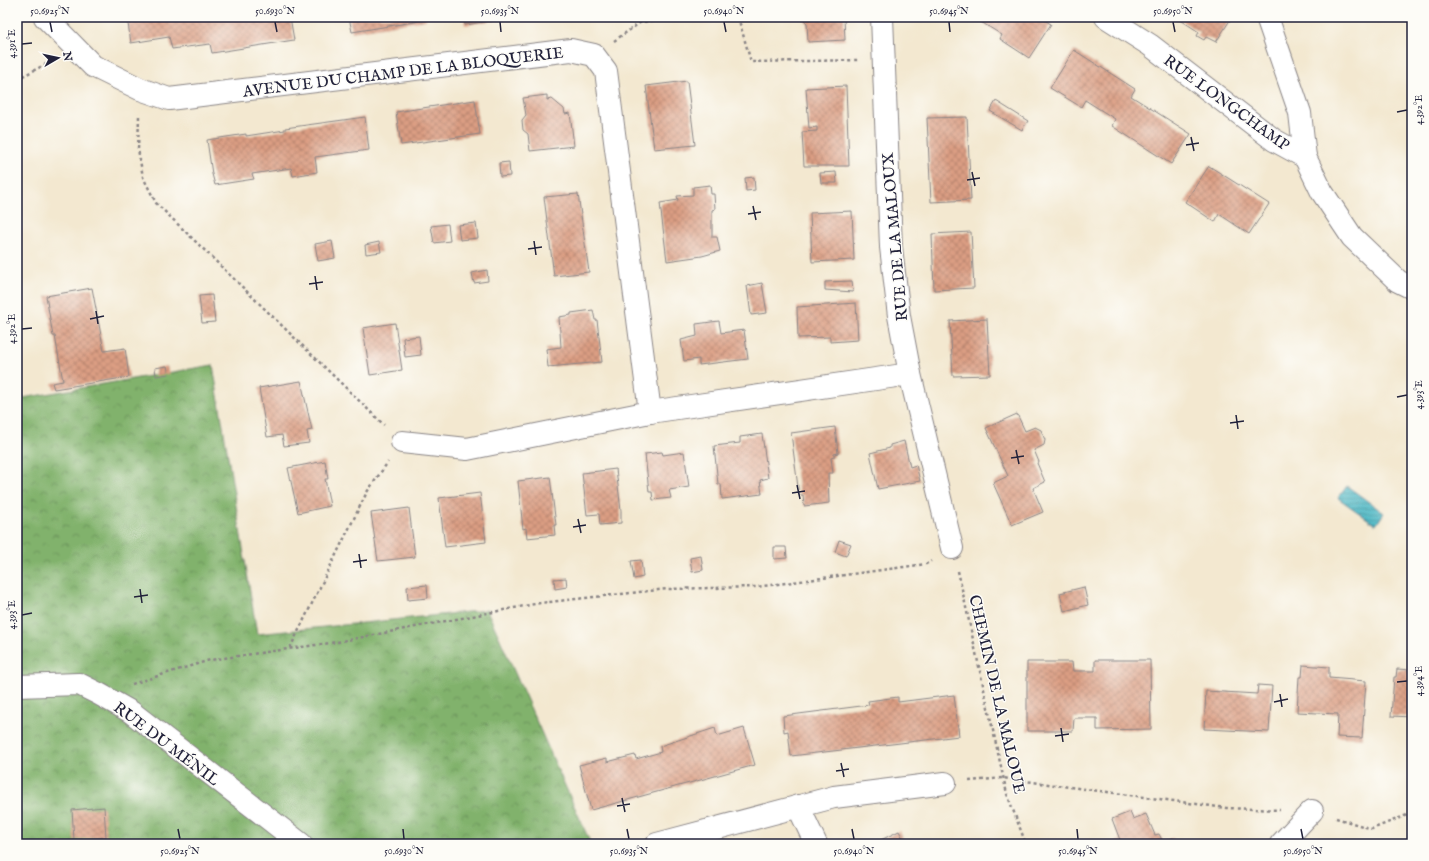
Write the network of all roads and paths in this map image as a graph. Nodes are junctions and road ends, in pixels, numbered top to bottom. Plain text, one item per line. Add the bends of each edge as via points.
1 (45, 17) edge
2 (686, 17) edge
3 (738, 17) edge
4 (882, 17) edge
5 (1106, 17) edge
6 (1267, 17) edge
7 (75, 48) junction
8 (594, 55) junction
9 (882, 60) junction
10 (17, 79) edge
11 (140, 89) junction
12 (1305, 157) junction
13 (1412, 288) edge
14 (910, 374) junction
15 (650, 412) junction
16 (402, 442) junction
17 (952, 548) junction
18 (289, 649) junction
19 (17, 686) edge
20 (99, 694) junction
21 (1003, 778) junction
22 (945, 783) joint
23 (798, 806) junction
24 (1312, 811) junction
25 (1412, 813) edge
26 (301, 844) edge
27 (657, 844) edge
28 (816, 844) edge
29 (1026, 844) edge
30 (1281, 844) edge

1 - 7 street, AVENUE DU CHAMP DE LA BLOQUERIE
2 - 8 path via 641,22
3 - 9 path via 751,62
4 - 9 street, RUE DE LA MALOUX
5 - 12 street, RUE LONGCHAMP via 1150,46 1274,140
6 - 12 street via 1300,113
7 - 10 path
7 - 11 street, AVENUE DU CHAMP DE LA BLOQUERIE via 93,66
8 - 11 street, AVENUE DU CHAMP DE LA BLOQUERIE via 571,50 169,99
8 - 15 street via 606,71
9 - 14 street, RUE DE LA MALOUX via 891,247 899,316
11 - 16 path via 138,149 143,177 156,203
12 - 13 street, RUE LONGCHAMP via 1322,192 1352,237 1398,281
14 - 15 street
14 - 17 street, RUE DE LA MALOUX
15 - 16 street via 467,449
16 - 18 path via 367,492
17 - 18 path via 926,564 756,587 667,589 540,603
17 - 21 path, CHEMIN DE LA MALOUE
18 - 20 path via 210,660
19 - 20 street, RUE DU MÉNIL via 79,684
20 - 26 street, RUE DU MÉNIL via 131,712
21 - 22 path
21 - 24 path via 1226,808
21 - 29 path, CHEMIN DE LA MALOUE
22 - 23 street via 834,797
23 - 27 street
23 - 28 street
24 - 25 path via 1372,829
24 - 30 street

